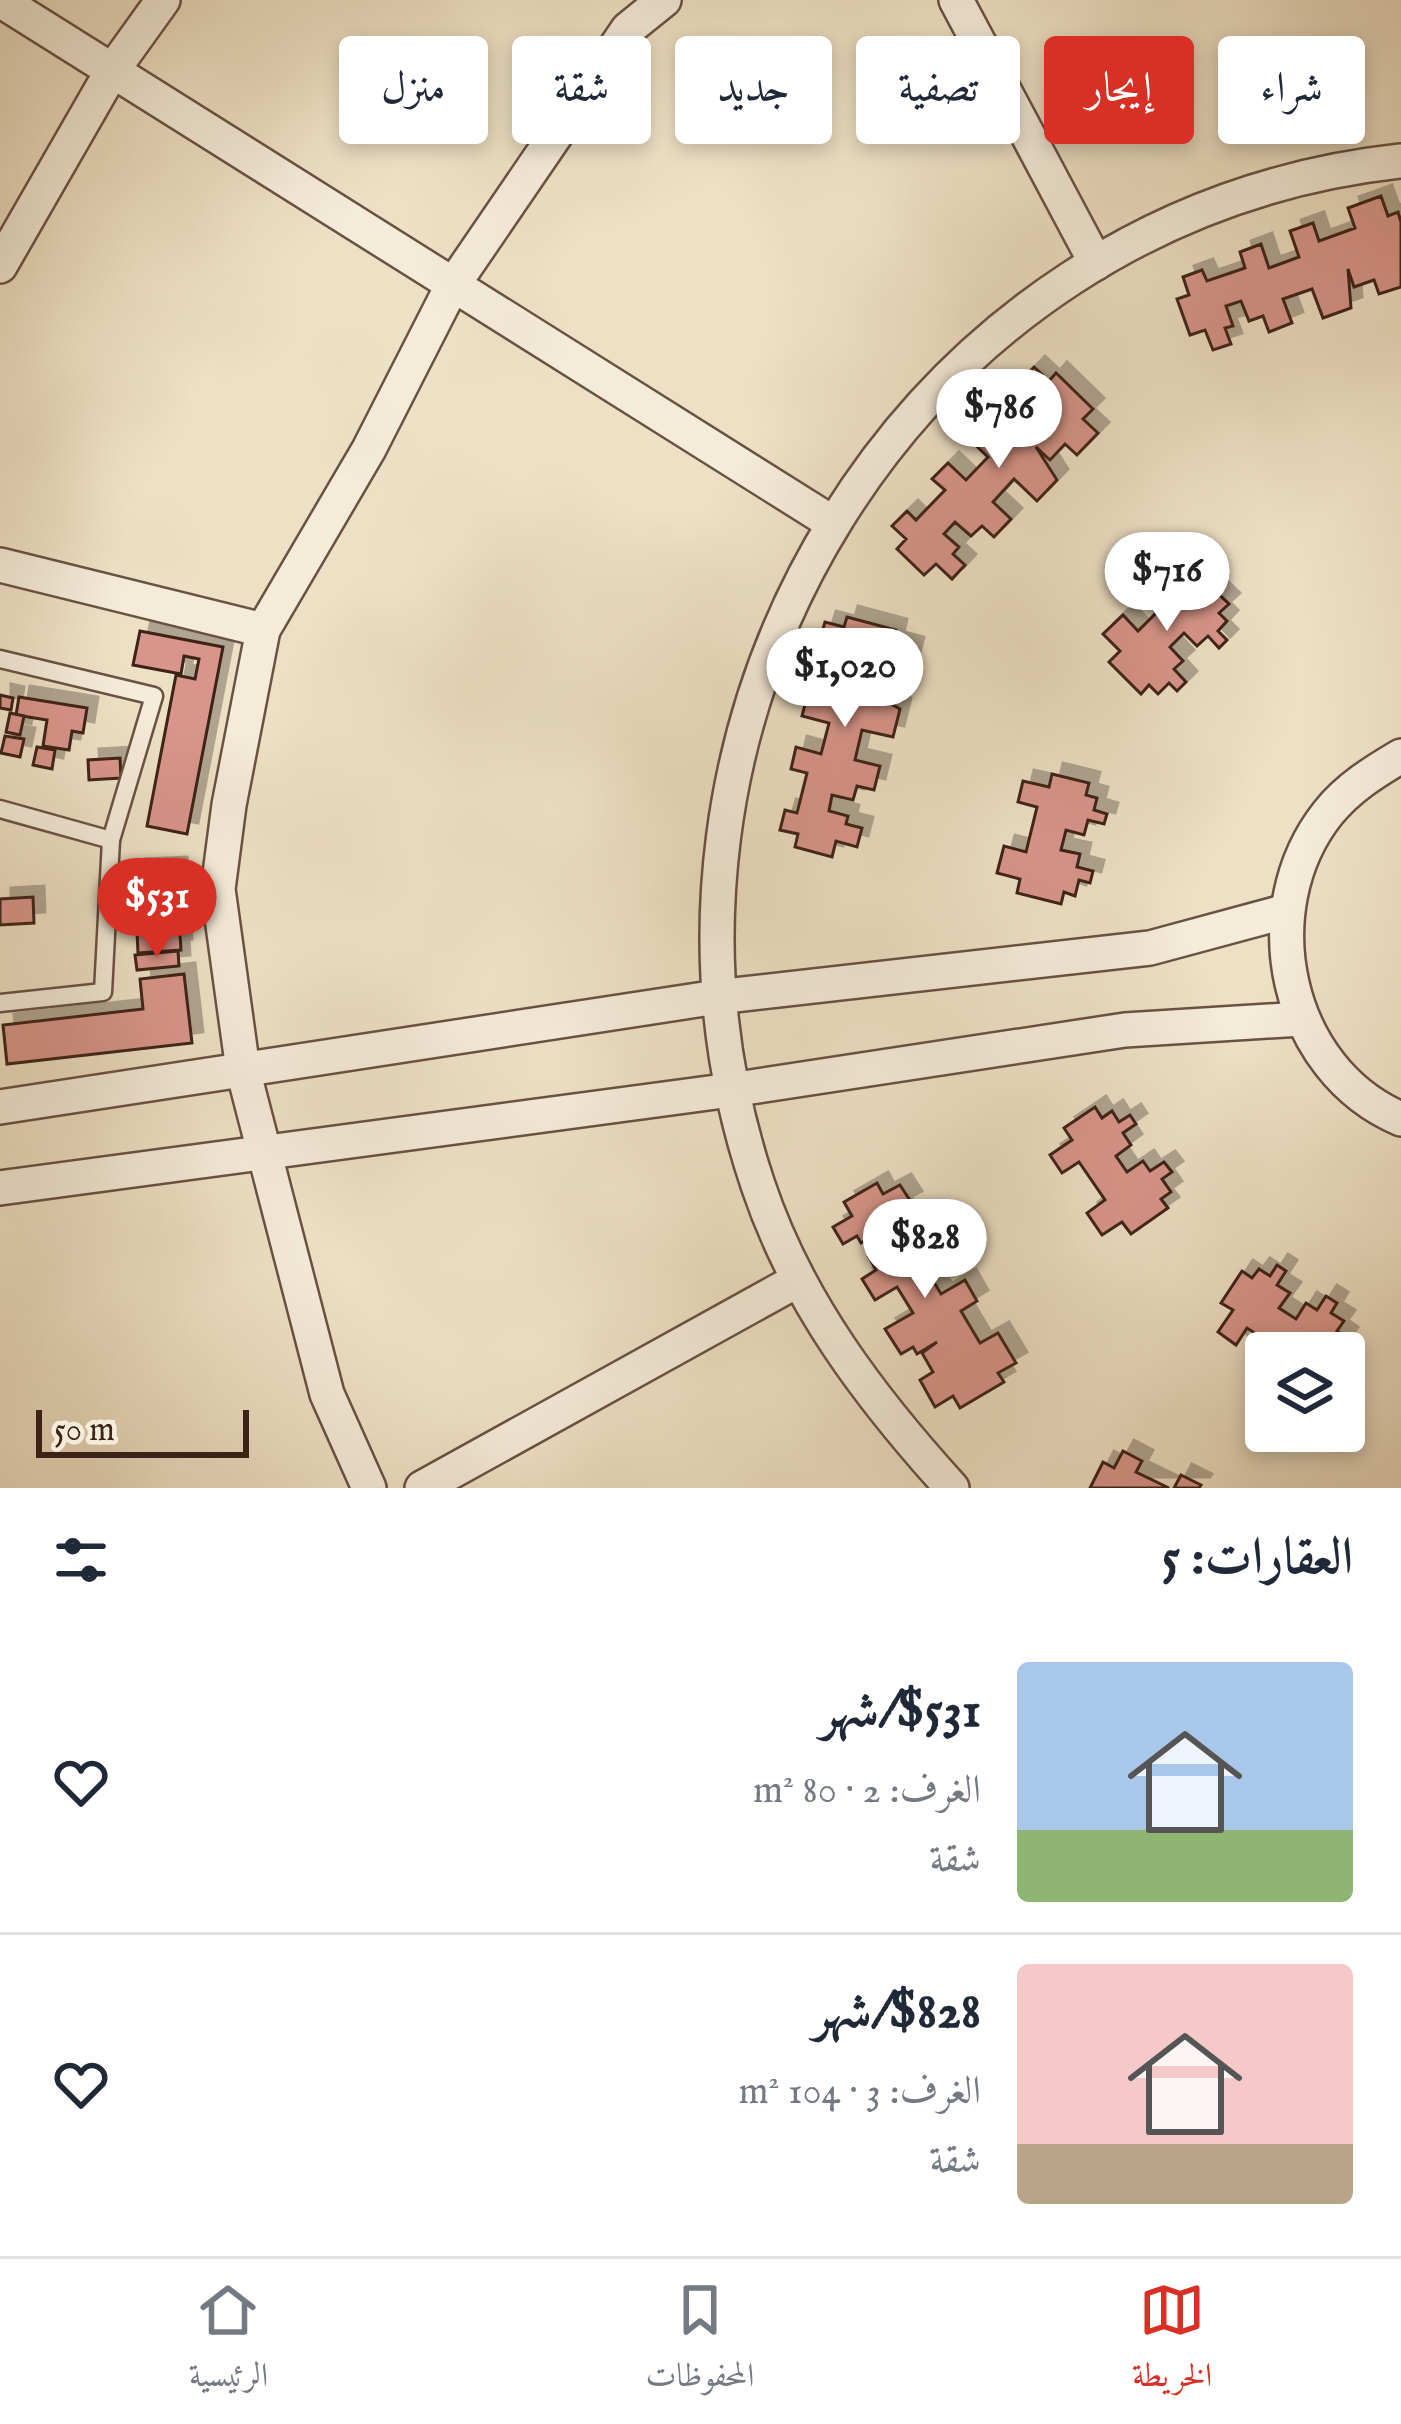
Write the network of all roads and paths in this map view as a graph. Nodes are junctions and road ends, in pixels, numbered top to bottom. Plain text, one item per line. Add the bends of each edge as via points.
1 (0, 0) edge
2 (163, 0) edge
3 (664, 0) edge
4 (956, 0) edge
5 (112, 71) junction
6 (1401, 161) edge
7 (1096, 263) junction
8 (0, 266) edge
9 (451, 288) junction
10 (831, 522) junction
11 (0, 565) edge
12 (263, 630) junction
13 (0, 659) edge
14 (1401, 757) edge
15 (0, 809) edge
16 (111, 840) junction
17 (1287, 911) junction
18 (717, 997) junction
19 (0, 1003) edge
20 (1301, 1019) junction
21 (243, 1070) junction
22 (731, 1090) junction
23 (0, 1107) edge
24 (1401, 1119) edge
25 (266, 1151) junction
26 (0, 1188) edge
27 (798, 1280) junction
28 (369, 1488) edge
29 (422, 1488) edge
30 (952, 1488) edge

1 - 5 street
2 - 5 street
3 - 9 street via 628,28
4 - 7 street
5 - 8 street
5 - 9 street
6 - 7 street via 1270,187
7 - 10 street via 994,335 920,407
9 - 10 street
9 - 12 street
10 - 18 street via 775,630 737,746 717,870
11 - 12 street
12 - 21 street via 218,890
13 - 16 lane via 154,696
14 - 17 street via 1366,776 1328,813 1300,859
15 - 16 lane
16 - 19 lane via 104,992
17 - 18 street via 1150,948
17 - 20 street via 1287,966
18 - 21 street
18 - 22 street
20 - 22 street via 1125,1030
20 - 24 street via 1334,1071
21 - 23 street
21 - 25 street
22 - 25 street
22 - 27 street via 758,1187
25 - 26 street
25 - 28 street via 327,1394
27 - 29 street
27 - 30 street via 866,1390

